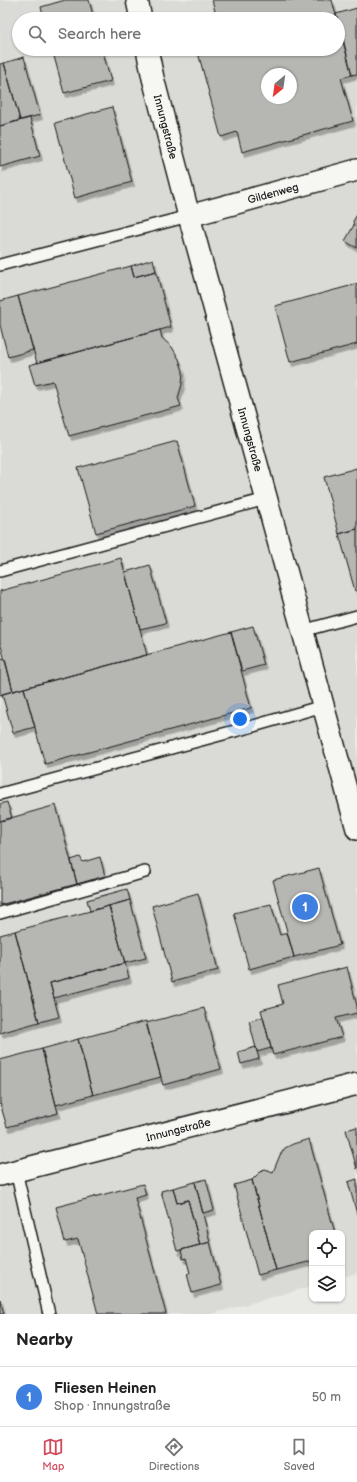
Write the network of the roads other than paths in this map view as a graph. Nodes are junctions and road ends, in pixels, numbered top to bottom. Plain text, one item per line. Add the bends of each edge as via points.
1 (137, 0) edge
2 (140, 12) edge
3 (148, 56) edge
4 (357, 170) edge
5 (189, 216) junction
6 (0, 265) edge
7 (266, 499) junction
8 (0, 571) edge
9 (357, 616) edge
10 (302, 631) junction
11 (323, 706) junction
12 (0, 794) edge
13 (357, 829) edge
14 (145, 872) dead end
15 (0, 913) edge
16 (357, 1084) edge
17 (8, 1173) edge
18 (49, 1314) edge

1 - 2 street
3 - 5 street, Innungstraße
4 - 5 street, Gildenweg
5 - 6 lane
5 - 7 street, Innungstraße
7 - 8 lane
7 - 10 street, Innungstraße
9 - 10 lane
10 - 11 street, Innungstraße
11 - 12 lane
11 - 13 street, Innungstraße
14 - 15 lane
16 - 17 street, Innungstraße
17 - 18 lane

